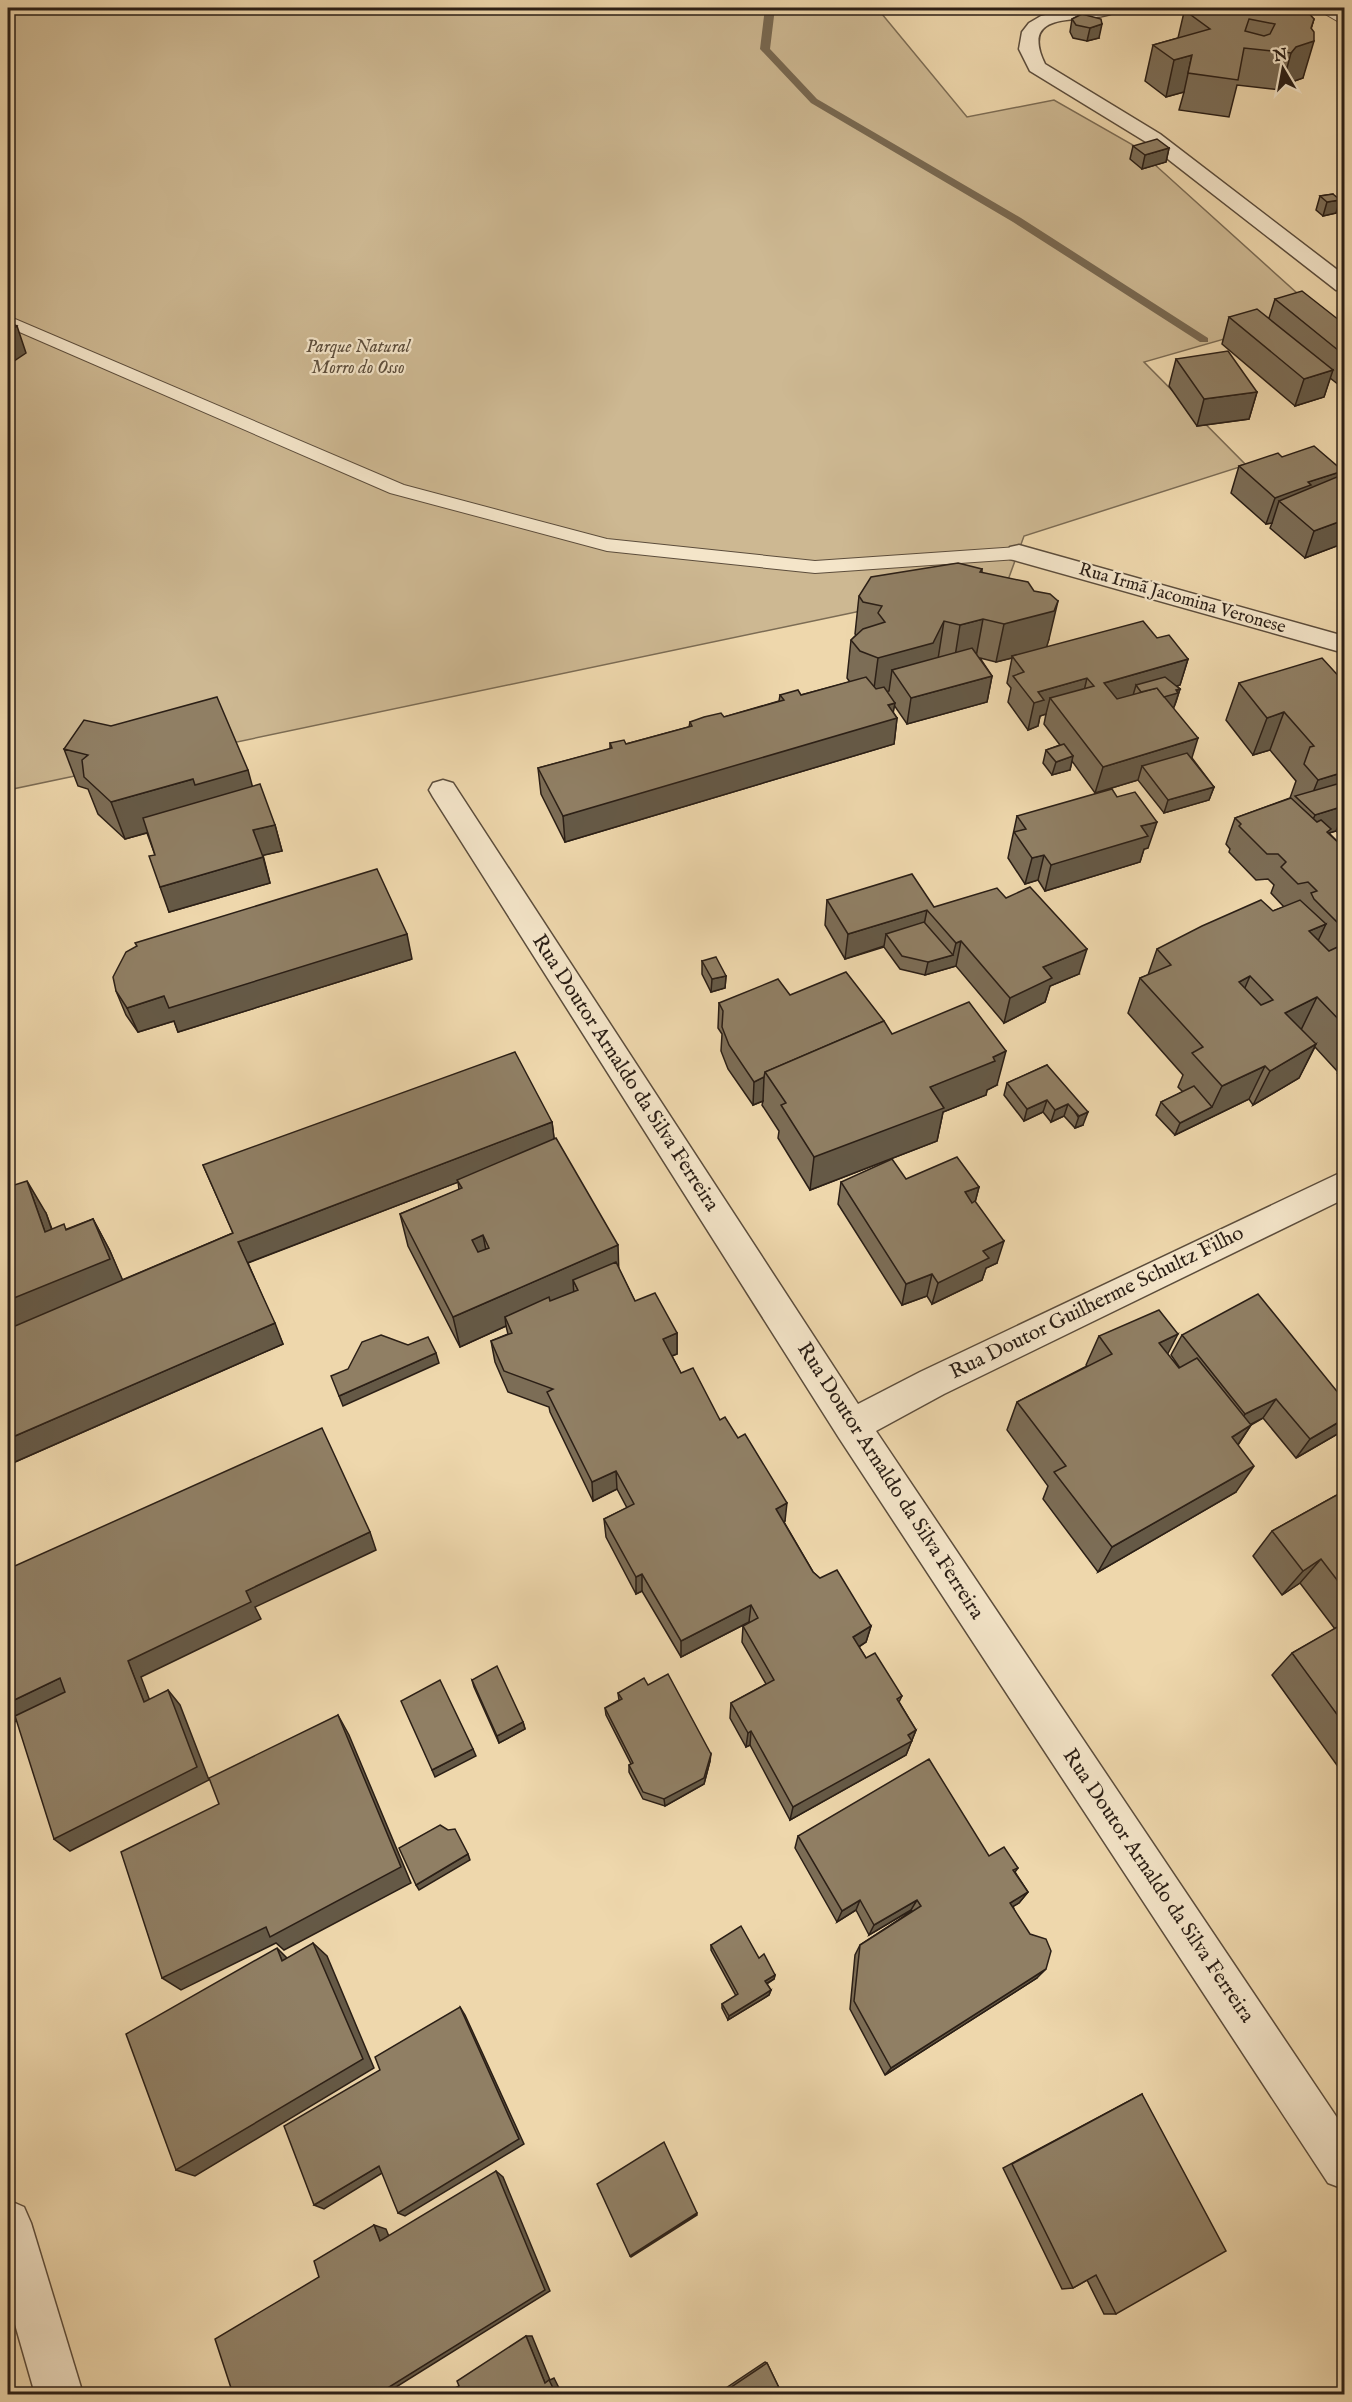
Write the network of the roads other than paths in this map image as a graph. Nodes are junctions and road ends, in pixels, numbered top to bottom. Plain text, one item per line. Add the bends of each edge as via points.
1 (1110, 8) edge
2 (1322, 8) edge
3 (1344, 21) edge
4 (1344, 285) edge
5 (8, 321) edge
6 (1019, 554) joint
7 (1344, 645) edge
8 (443, 790) dead end
9 (1344, 1184) edge
10 (852, 1426) junction
11 (1344, 2167) edge
12 (8, 2223) edge
13 (59, 2394) edge

1 - 4 street via 1049,19 1032,28 1025,40 1037,67 1153,138
2 - 3 lane
5 - 6 lane via 397,489 607,545 815,567
6 - 7 street, Rua Irmã Jacomina Veronese
8 - 10 street, Rua Doutor Arnaldo da Silva Ferreira
9 - 10 street, Rua Doutor Guilherme Schultz Filho via 932,1383
10 - 11 street, Rua Doutor Arnaldo da Silva Ferreira
12 - 13 street

